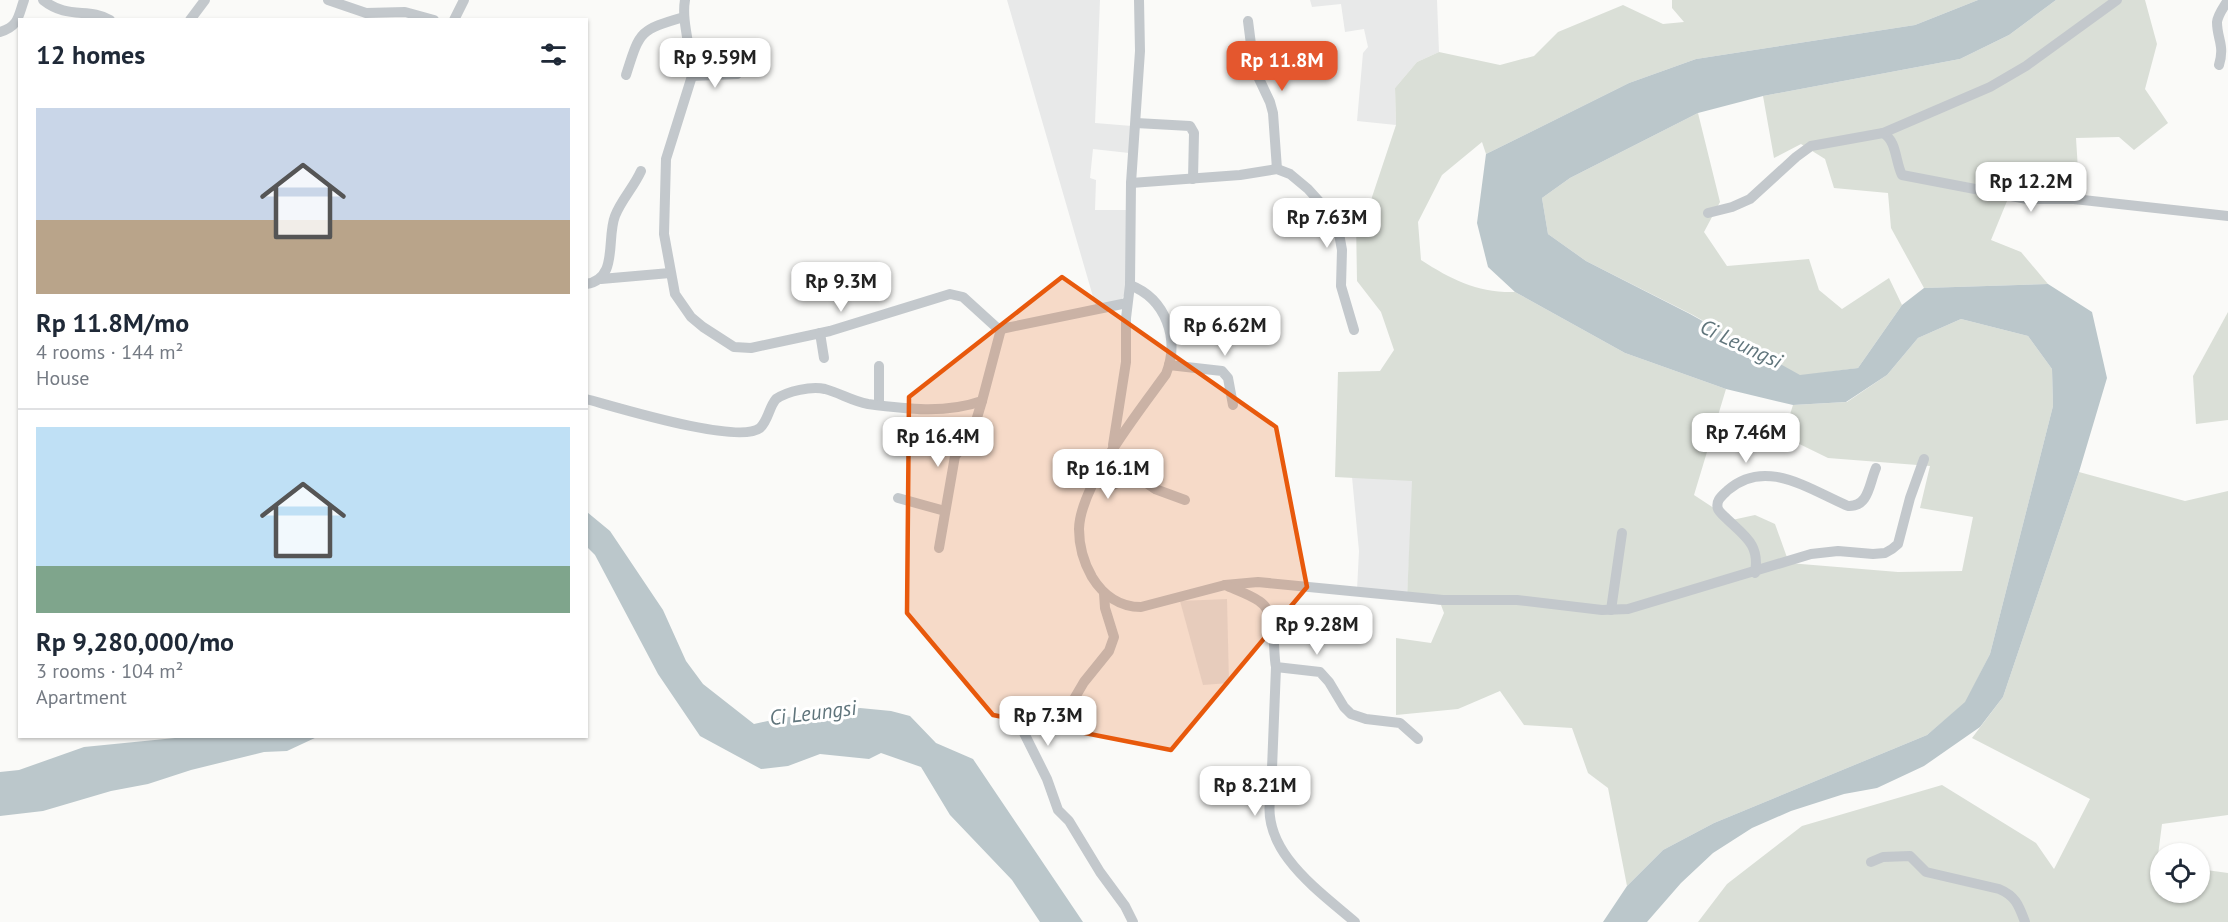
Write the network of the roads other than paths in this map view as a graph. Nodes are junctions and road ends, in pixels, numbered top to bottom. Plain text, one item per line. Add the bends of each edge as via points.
1 (24, 0) edge
2 (43, 0) edge
3 (205, 0) edge
4 (328, 0) edge
5 (464, 0) edge
6 (685, 0) edge
7 (1139, 0) edge
8 (2118, 0) edge
9 (2228, 0) edge
10 (684, 17) junction
11 (108, 18) edge
12 (192, 18) edge
13 (427, 18) edge
14 (455, 18) edge
15 (1248, 21) dead end
16 (0, 32) edge
17 (2219, 65) dead end
18 (737, 74) dead end
19 (626, 75) dead end
20 (692, 76) junction
21 (1136, 123) junction
22 (1883, 133) junction
23 (1277, 170) junction
24 (641, 171) dead end
25 (1193, 179) junction
26 (1131, 183) junction
27 (1708, 213) dead end
28 (2228, 216) edge
29 (670, 273) junction
30 (601, 279) junction
31 (588, 283) edge
32 (1130, 285) junction
33 (1127, 303) junction
34 (1000, 329) junction
35 (1354, 330) dead end
36 (820, 333) junction
37 (824, 358) dead end
38 (1169, 365) junction
39 (879, 366) dead end
40 (588, 400) edge
41 (982, 401) junction
42 (879, 405) junction
43 (1233, 405) dead end
44 (1113, 447) junction
45 (1924, 459) dead end
46 (1876, 468) dead end
47 (1095, 482) junction
48 (898, 498) dead end
49 (1185, 500) dead end
50 (945, 511) junction
51 (1622, 533) dead end
52 (939, 548) dead end
53 (1755, 573) junction
54 (1225, 585) junction
55 (1104, 593) junction
56 (1611, 610) junction
57 (1276, 667) junction
58 (1418, 739) dead end
59 (1871, 862) dead end
60 (1133, 922) edge
61 (1355, 922) edge
62 (2025, 922) edge

1 - 16 street via 16,24
2 - 11 street via 63,12
3 - 12 street
4 - 13 street via 366,13 405,12
5 - 14 street
6 - 10 street
7 - 21 street
8 - 22 street via 1990,87
9 - 17 street via 2217,24 2222,54
10 - 19 street via 656,25 643,35 637,41
10 - 20 street
15 - 23 street via 1254,68 1273,113
18 - 20 street
20 - 29 street via 666,159 664,234
21 - 25 street via 1190,126 1194,133
21 - 26 street
22 - 27 street via 1811,147 1750,199
22 - 28 street via 1889,136 1902,175 2027,199 2074,199
23 - 25 street
23 - 35 street via 1290,174 1308,189 1334,221 1340,236 1342,293
24 - 30 street via 614,219 609,265
25 - 26 street
26 - 32 street
29 - 30 street
29 - 36 street via 675,294 691,317 734,346 751,348
30 - 31 street
32 - 33 street
32 - 38 street via 1145,292 1163,311 1172,347
33 - 34 street
33 - 44 street via 1126,362
34 - 36 street via 955,294
34 - 41 street
36 - 37 street
38 - 43 street via 1222,371 1228,378
38 - 44 street
39 - 42 street
40 - 42 street via 649,417 734,432 759,429 776,399 795,392 819,388 849,400
41 - 42 street via 918,410
41 - 50 street via 970,441 955,456
44 - 47 street
45 - 53 street via 1898,544 1892,549 1873,554 1811,554
46 - 53 street via 1866,498 1855,507 1780,478 1760,476 1738,482 1720,498 1718,505 1753,546 1757,556
47 - 49 street via 1111,486 1131,477
47 - 55 street via 1081,512 1080,541 1089,572
48 - 50 street
50 - 52 street
51 - 56 street
53 - 56 street via 1628,609
54 - 55 street via 1141,606 1125,604
54 - 56 street via 1258,582 1443,600 1539,601
54 - 57 street via 1267,608
55 - 60 street via 1114,637 1109,651 1074,699 1026,726 1024,733 1058,810 1069,821
57 - 58 street via 1320,672 1351,714 1400,723
57 - 61 street via 1268,807 1274,837 1291,864
59 - 62 street via 1883,857 1910,856 1926,873 1999,889 2018,902

